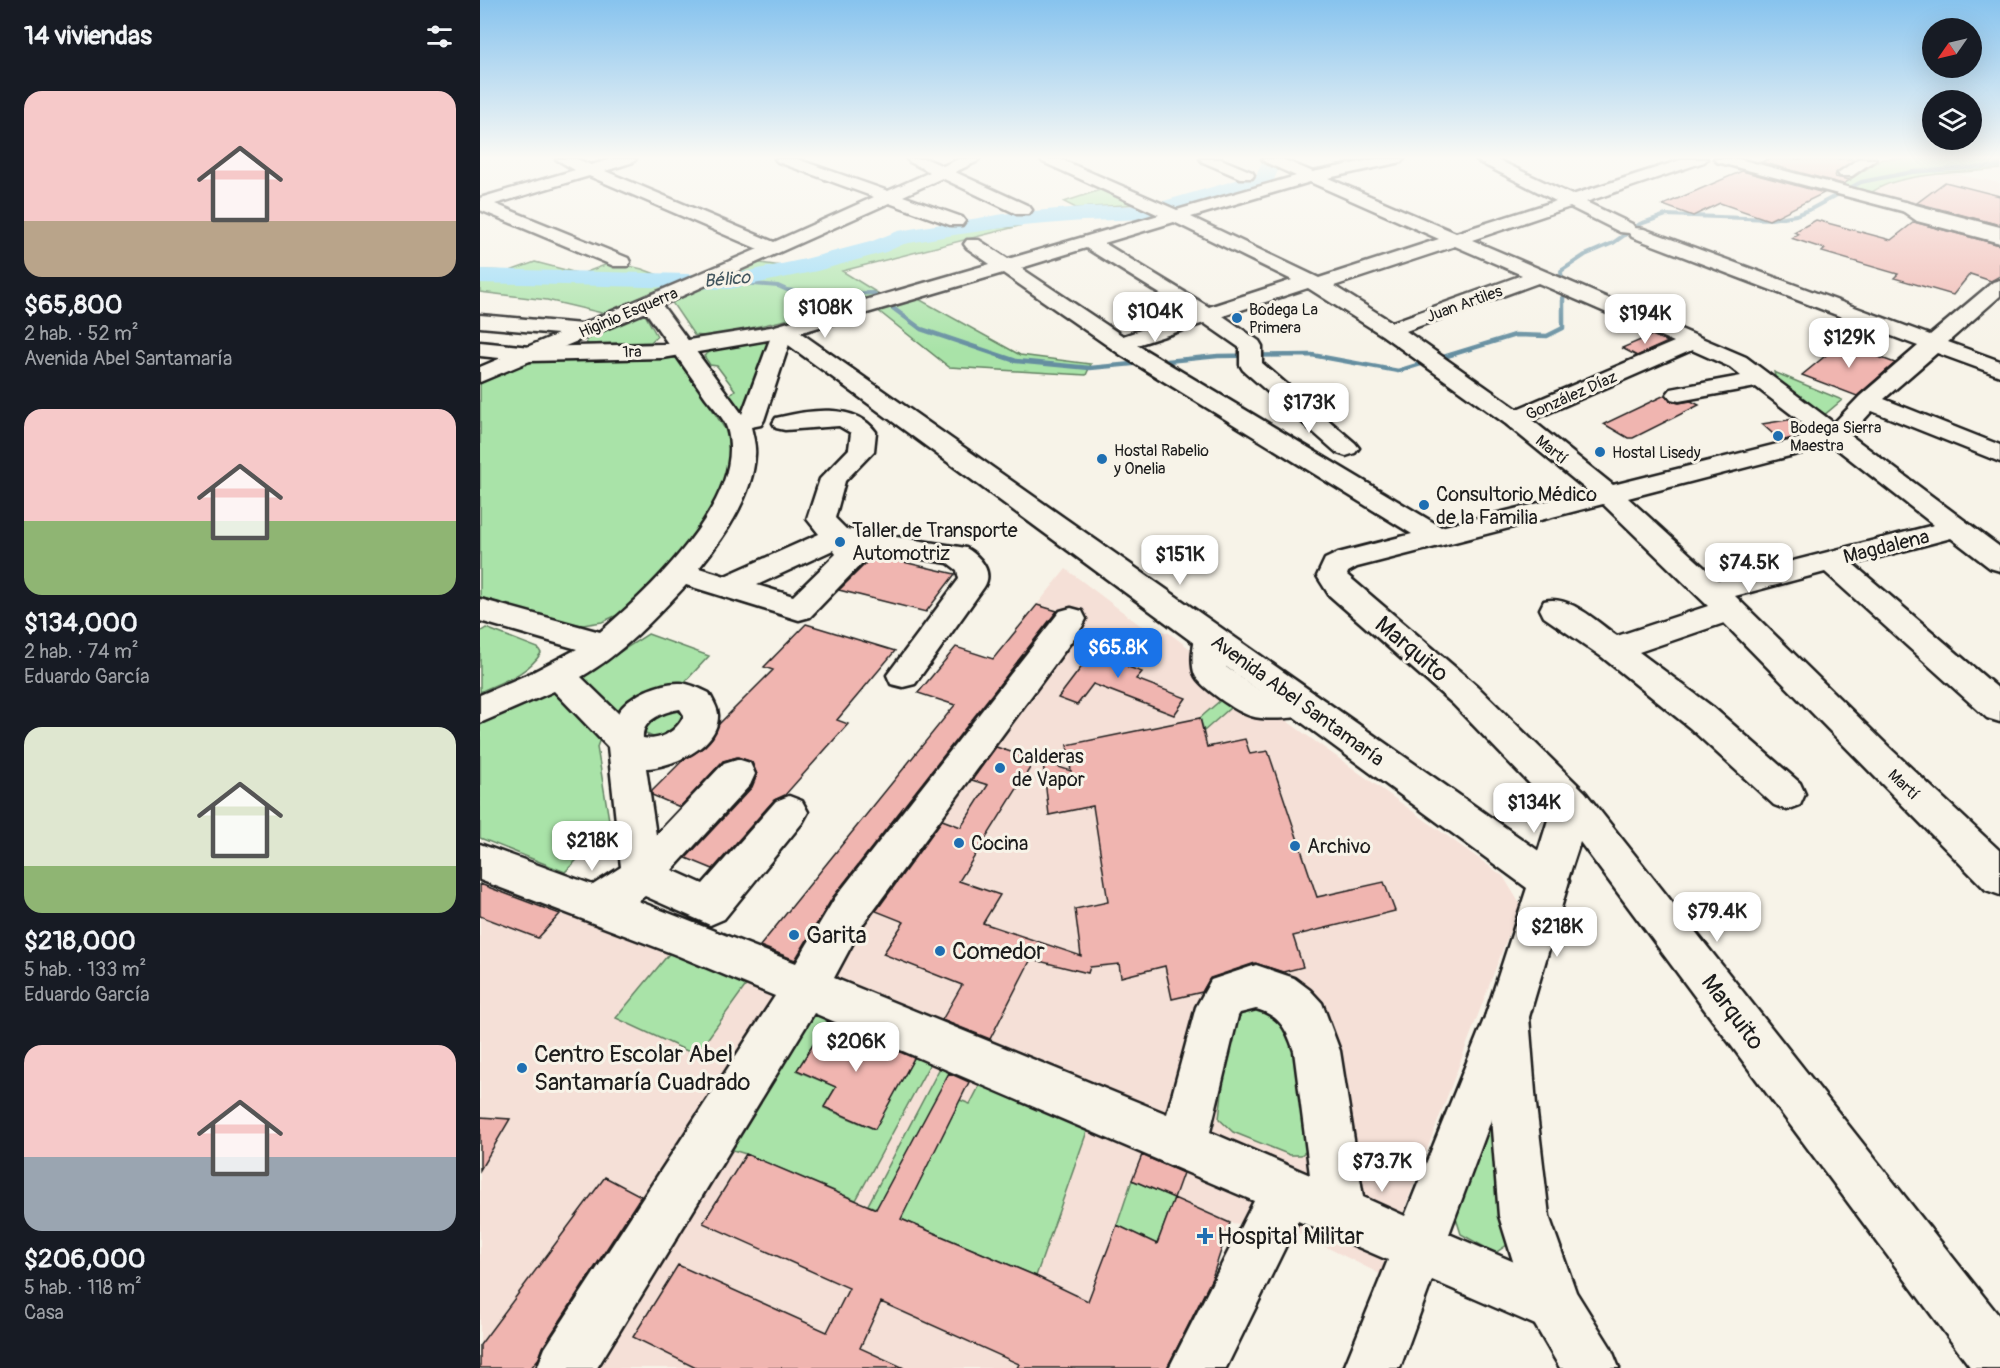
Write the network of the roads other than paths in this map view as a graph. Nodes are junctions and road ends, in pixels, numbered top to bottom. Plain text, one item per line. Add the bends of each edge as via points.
1 (527, 223) edge
2 (713, 223) edge
3 (831, 223) edge
4 (1149, 223) edge
5 (1189, 223) edge
6 (1416, 223) edge
7 (1503, 223) edge
8 (1617, 223) edge
9 (1944, 223) edge
10 (1966, 223) edge
11 (2000, 232) edge
12 (2000, 238) edge
13 (1454, 239) junction
14 (1089, 242) junction
15 (973, 244) dead end
16 (774, 249) junction
17 (621, 262) dead end
18 (1005, 266) junction
19 (1544, 278) junction
20 (1313, 283) junction
21 (2000, 286) edge
22 (662, 298) junction
23 (1206, 314) junction
24 (480, 321) edge
25 (585, 330) junction
26 (1390, 330) junction
27 (783, 331) junction
28 (1692, 342) junction
29 (1933, 344) junction
30 (1125, 347) junction
31 (682, 348) junction
32 (480, 349) edge
33 (530, 354) junction
34 (2000, 369) edge
35 (480, 375) edge
36 (1760, 379) junction
37 (1679, 394) dead end
38 (1868, 401) junction
39 (1305, 412) junction
40 (1515, 419) junction
41 (752, 420) dead end
42 (785, 423) dead end
43 (1267, 435) junction
44 (1835, 437) junction
45 (1346, 448) dead end
46 (2000, 454) edge
47 (1607, 493) junction
48 (1949, 530) junction
49 (1435, 536) junction
50 (837, 537) junction
51 (1830, 560) junction
52 (2000, 561) edge
53 (682, 573) junction
54 (2000, 579) edge
55 (727, 587) junction
56 (1721, 601) junction
57 (1555, 609) dead end
58 (480, 610) edge
59 (1071, 619) dead end
60 (604, 645) junction
61 (1613, 649) junction
62 (558, 675) junction
63 (903, 675) dead end
64 (1999, 709) edge
65 (480, 710) edge
66 (737, 774) dead end
67 (1787, 794) dead end
68 (1572, 803) junction
69 (789, 812) dead end
70 (480, 862) edge
71 (642, 876) junction
72 (2000, 877) edge
73 (1549, 881) junction
74 (597, 905) junction
75 (806, 988) junction
76 (1508, 1017) junction
77 (1183, 1145) junction
78 (1287, 1190) junction
79 (1340, 1213) junction
80 (1420, 1247) junction
81 (1554, 1306) junction
82 (2000, 1361) edge
83 (565, 1368) edge
84 (1197, 1368) edge
85 (1372, 1368) edge
86 (1591, 1368) edge

1 - 17 street
2 - 16 street
3 - 16 street, Higinio Esquerra
4 - 14 street, 1ra
5 - 20 street, Martí
6 - 13 street
7 - 13 street
8 - 29 street
9 - 12 street
10 - 11 street
13 - 19 street
13 - 20 street
14 - 18 street, 1ra
14 - 23 street
15 - 18 street
16 - 22 street, Higinio Esquerra
18 - 27 street, 1ra
18 - 30 street
19 - 26 street, Juan Artiles
19 - 28 street
20 - 23 street
20 - 26 street, Martí
21 - 29 street
22 - 25 street, Higinio Esquerra
22 - 31 street
23 - 30 street
23 - 39 street
24 - 25 street
25 - 33 street, Higinio Esquerra
26 - 40 street, Martí
27 - 31 street, 1ra
27 - 41 street
27 - 73 street, Avenida Abel Santamaría via 1210,637 1210,673 1254,704 1304,704
28 - 36 street via 1738,362
28 - 40 street, González Díaz
29 - 34 street
29 - 38 street
30 - 43 street
31 - 33 street, 1ra
31 - 53 street via 739,427 744,441 741,470 727,508
32 - 33 street, 1ra
33 - 35 street, Higinio Esquerra
36 - 37 street
36 - 44 street
38 - 44 street
38 - 46 street
39 - 43 street
39 - 45 street
40 - 47 street, Martí
42 - 50 street via 844,418 857,422 864,432 861,451 833,479 821,519
43 - 49 street
44 - 47 street
44 - 48 street
47 - 49 street
47 - 56 street, Martí
48 - 51 street, Magdalena
48 - 52 street
48 - 54 street
49 - 68 street, Marquito via 1348,560 1335,566 1332,576 1340,588 1465,695
50 - 55 street
50 - 55 street via 853,555 799,609
50 - 63 street via 956,555 973,570 974,580
51 - 56 street, Magdalena
51 - 64 street
53 - 55 street
53 - 60 street
56 - 61 street, Magdalena
56 - 72 street, Martí
57 - 61 street
58 - 60 street
59 - 75 street via 849,911
60 - 62 street
61 - 67 street via 1702,718
62 - 65 street
62 - 71 street via 625,742
66 - 71 street
68 - 73 street
68 - 82 street, Marquito
69 - 71 street via 710,906
70 - 74 street
71 - 74 street
73 - 76 street
74 - 75 street
75 - 77 street
75 - 83 street
76 - 80 street
76 - 81 street via 1524,1216
77 - 78 street
77 - 79 street via 1218,1007 1226,995 1256,987 1279,993 1306,1019 1317,1051
78 - 79 street
78 - 84 street
79 - 80 street
80 - 81 street
80 - 85 street
81 - 86 street

